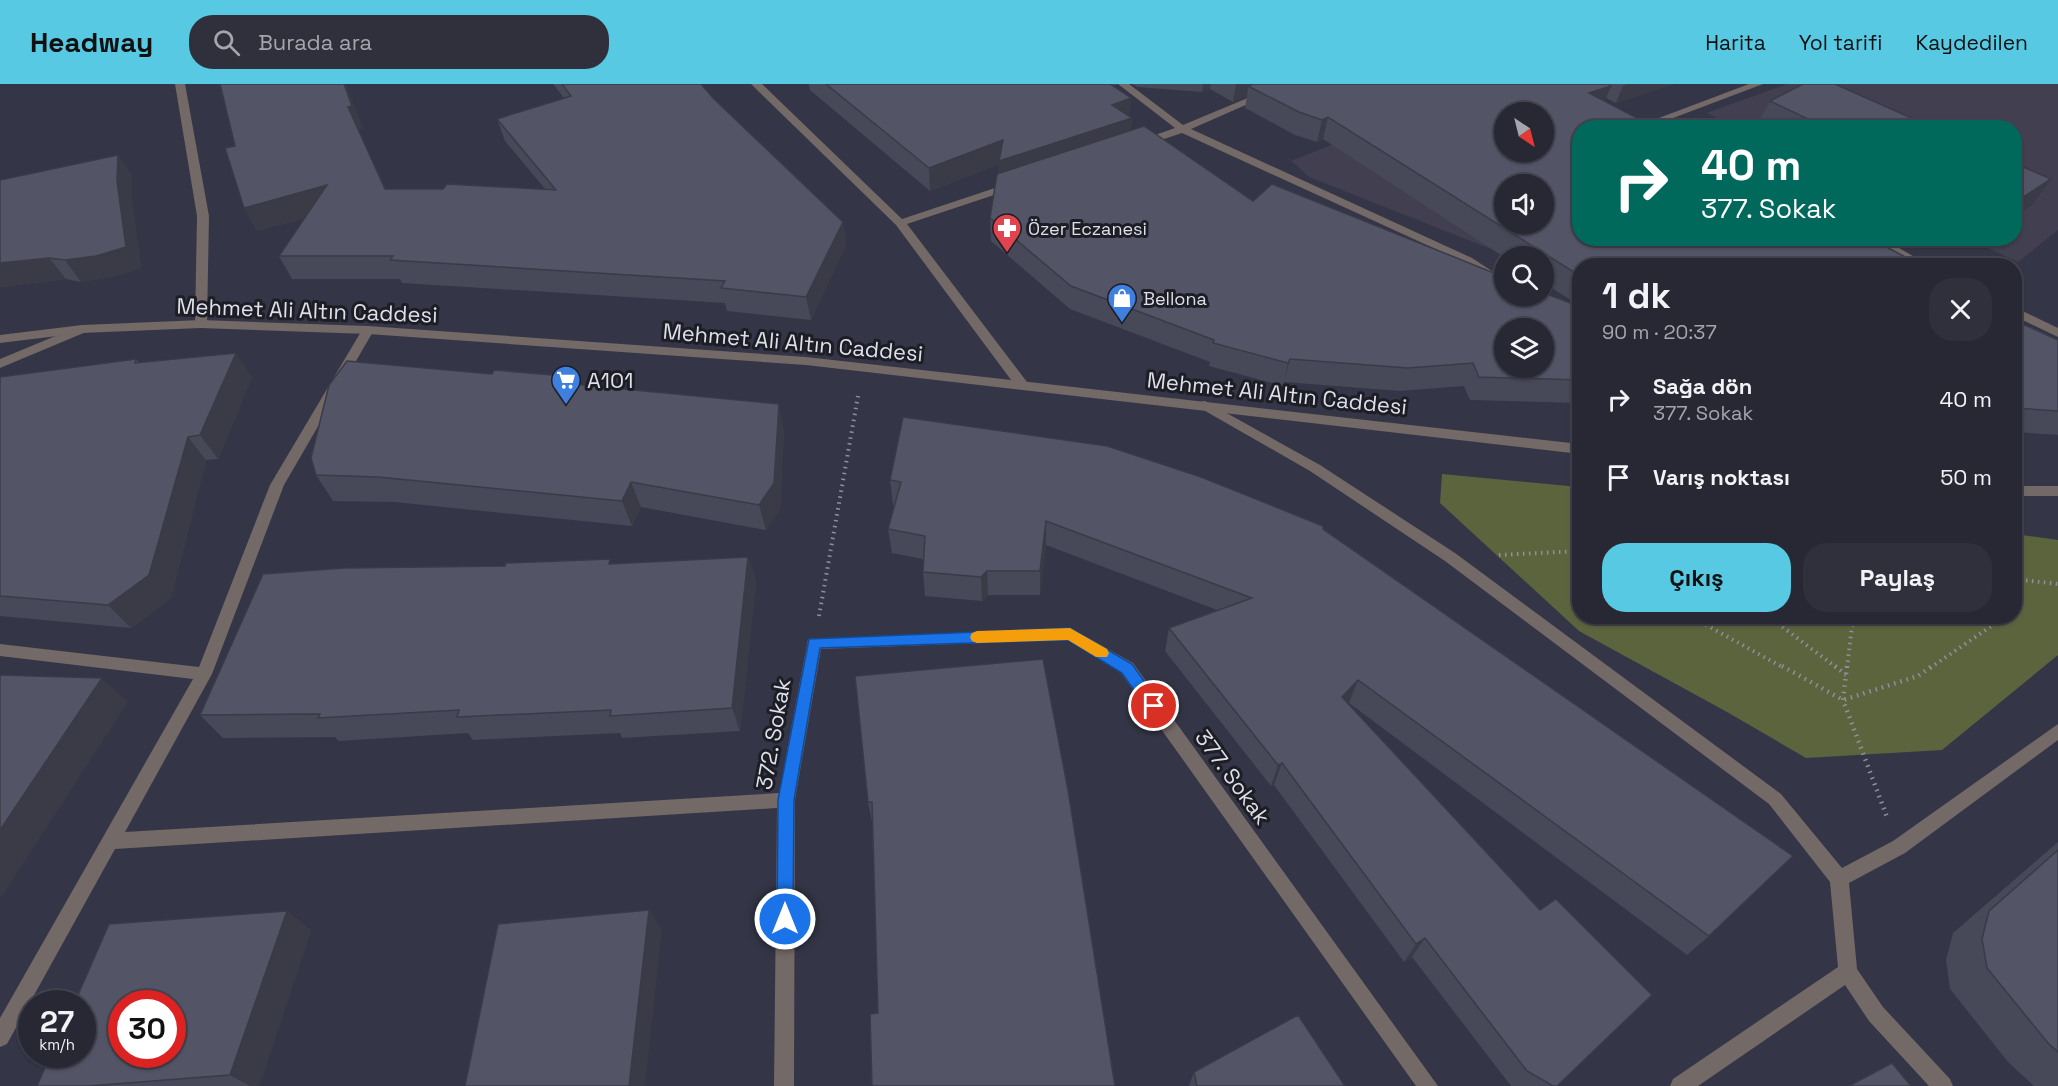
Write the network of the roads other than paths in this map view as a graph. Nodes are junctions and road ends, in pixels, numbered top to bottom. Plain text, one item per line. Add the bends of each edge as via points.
1 (180, 84) edge
2 (756, 84) edge
3 (1123, 84) edge
4 (1289, 84) edge
5 (1758, 84) edge
6 (1666, 120) edge
7 (1182, 129) junction
8 (1126, 148) edge
9 (1024, 182) edge
10 (900, 223) junction
11 (1887, 246) edge
12 (1910, 258) edge
13 (1494, 277) edge
14 (2022, 315) edge
15 (201, 324) junction
16 (82, 329) junction
17 (368, 330) junction
18 (2058, 333) edge
19 (0, 339) edge
20 (0, 364) edge
21 (1022, 385) junction
22 (1205, 405) junction
23 (1572, 448) edge
24 (2022, 491) edge
25 (2058, 491) edge
26 (814, 643) joint
27 (0, 650) edge
28 (204, 674) junction
29 (2058, 731) edge
30 (786, 800) junction
31 (111, 841) junction
32 (1839, 879) junction
33 (1848, 972) junction
34 (0, 1037) edge
35 (784, 1086) edge
36 (1428, 1086) edge
37 (1680, 1086) edge
38 (1943, 1086) edge

1 - 15 street via 203,216
2 - 10 street
3 - 7 street
4 - 7 street
5 - 6 street
7 - 8 street
7 - 13 street via 1468,260
9 - 10 street
10 - 21 street
11 - 12 street
14 - 18 street
15 - 16 street, Mehmet Ali Altın Caddesi
15 - 17 street, Mehmet Ali Altın Caddesi
16 - 19 street, Mehmet Ali Altın Caddesi
16 - 20 street
17 - 21 street, Mehmet Ali Altın Caddesi via 806,361
17 - 28 street via 277,485
21 - 22 street, Mehmet Ali Altın Caddesi
22 - 23 street, Mehmet Ali Altın Caddesi
22 - 32 street via 1315,468 1450,557 1775,799
24 - 25 street
26 - 30 street, 372. Sokak
26 - 36 street, 377. Sokak via 1070,634 1127,668
27 - 28 street
28 - 31 street
29 - 32 street via 1899,847
30 - 31 street
30 - 35 street, 372. Sokak
31 - 34 street
32 - 33 street
33 - 37 street
33 - 38 street via 1876,1014

